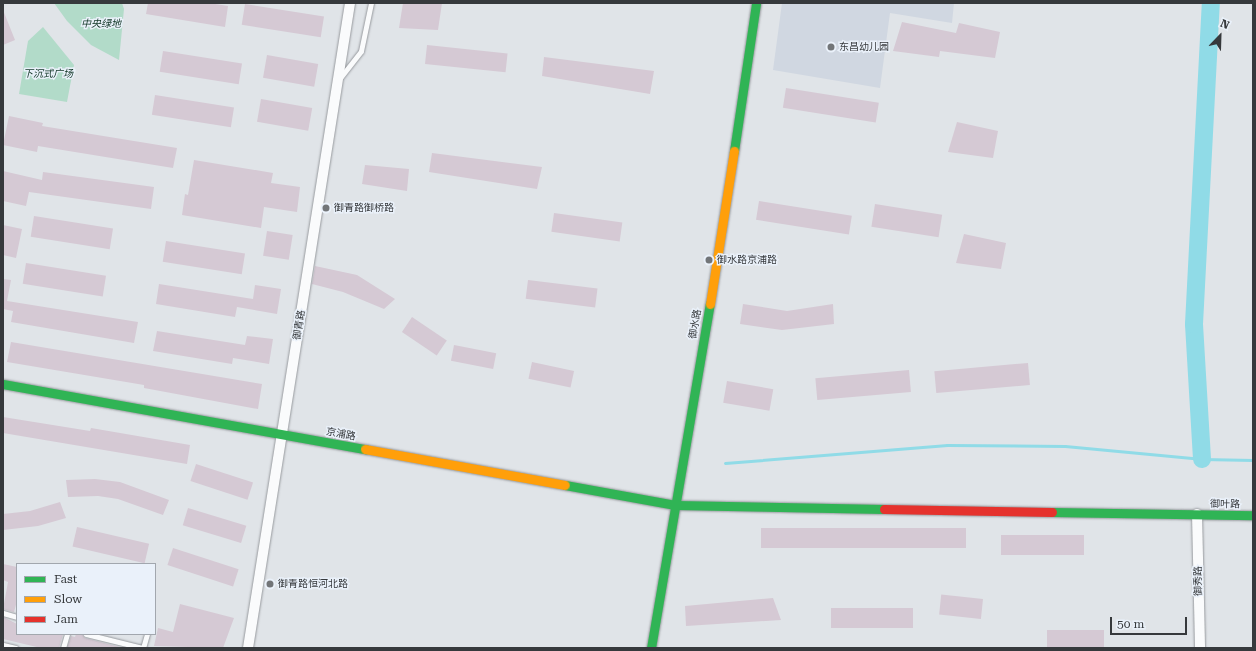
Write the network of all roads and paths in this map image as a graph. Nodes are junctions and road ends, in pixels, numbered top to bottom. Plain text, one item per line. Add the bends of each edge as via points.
1 (350, 3) edge
2 (371, 3) edge
3 (756, 3) edge
4 (337, 82) junction
5 (3, 384) edge
6 (281, 435) junction
7 (675, 505) junction
8 (1197, 514) junction
9 (1253, 515) edge
10 (3, 613) edge
11 (16, 617) edge
12 (67, 635) edge
13 (90, 635) edge
14 (147, 635) edge
15 (3, 645) edge
16 (16, 648) edge
17 (63, 648) edge
18 (143, 648) edge
19 (248, 648) edge
20 (651, 648) edge
21 (1200, 648) edge

1 - 4 street, 御青路
2 - 4 lane via 361,51
3 - 7 street, 御水路 via 723,227
4 - 6 street, 御青路
5 - 6 street, 京浦路
6 - 7 street, 京浦路
6 - 19 street, 御青路
7 - 8 street, 京浦路
7 - 20 street, 御水路
8 - 9 street, 御叶路
8 - 21 street, 御秀路
10 - 11 lane
12 - 17 lane
13 - 18 lane
14 - 18 lane
15 - 16 lane

